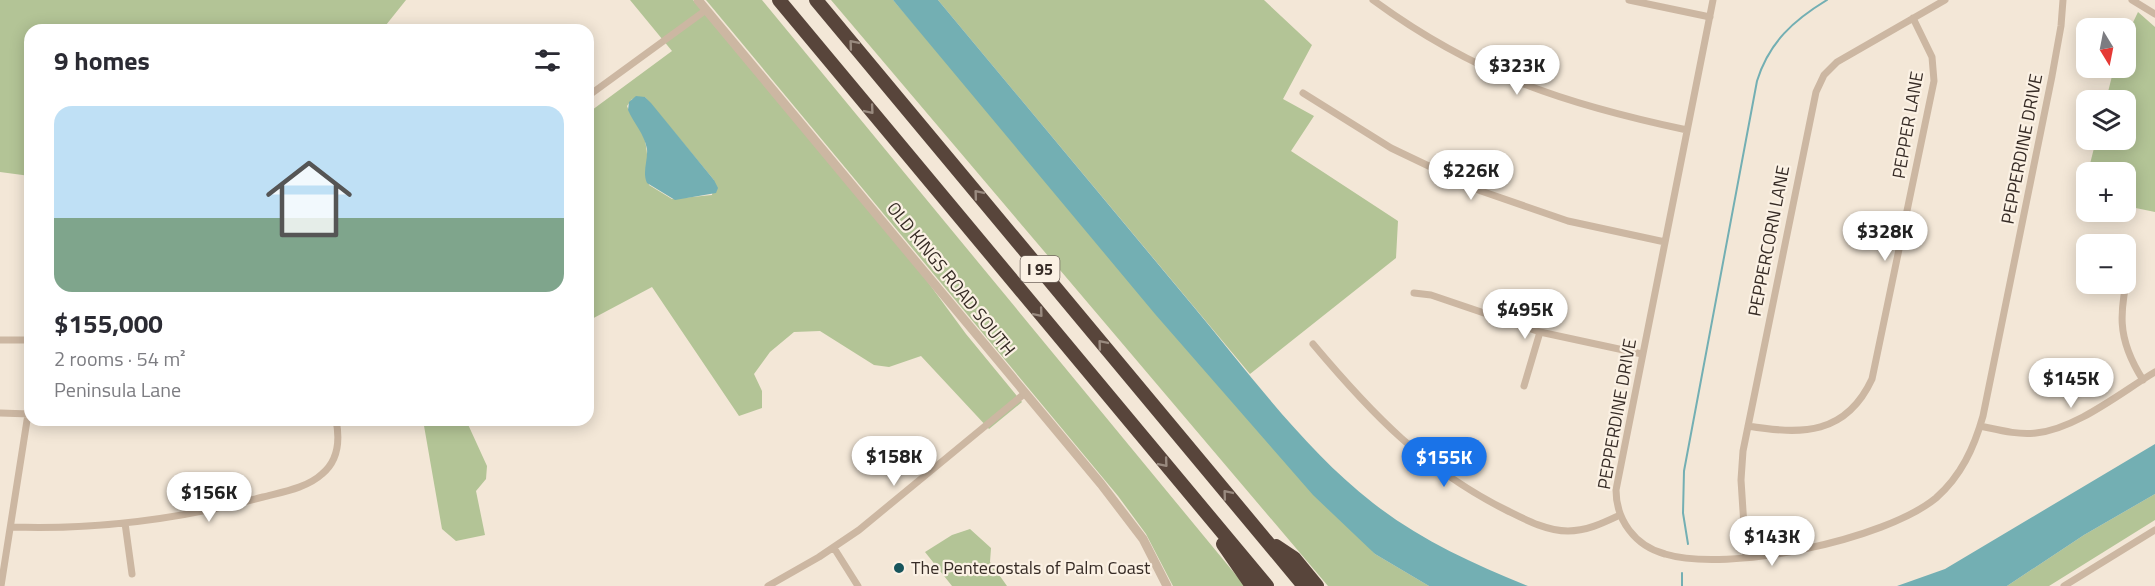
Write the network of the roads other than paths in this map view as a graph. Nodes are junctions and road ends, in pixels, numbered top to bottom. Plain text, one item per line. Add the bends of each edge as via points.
1 (698, 0) edge
2 (778, 0) edge
3 (816, 0) edge
4 (1373, 0) edge
5 (1629, 0) edge
6 (1713, 0) edge
7 (1945, 0) edge
8 (2063, 0) edge
9 (2132, 0) edge
10 (706, 10) junction
11 (2155, 15) edge
12 (1710, 18) junction
13 (1913, 18) junction
14 (594, 92) edge
15 (1303, 93) dead end
16 (1687, 130) junction
17 (1665, 242) junction
18 (1414, 292) dead end
19 (2124, 294) edge
20 (1540, 332) junction
21 (0, 340) edge
22 (24, 340) edge
23 (1313, 344) dead end
24 (1642, 354) junction
25 (2155, 372) edge
26 (2143, 380) junction
27 (1524, 386) dead end
28 (1024, 394) junction
29 (0, 413) edge
30 (24, 414) edge
31 (27, 426) edge
32 (337, 426) edge
33 (1748, 426) junction
34 (1980, 426) junction
35 (1202, 508) junction
36 (1620, 515) junction
37 (125, 523) junction
38 (11, 526) junction
39 (2155, 530) edge
40 (1264, 539) junction
41 (834, 548) junction
42 (1746, 557) junction
43 (132, 574) dead end
44 (1, 586) edge
45 (768, 586) edge
46 (858, 586) edge
47 (1167, 586) edge
48 (1252, 586) edge
49 (1267, 586) edge
50 (1304, 586) edge
51 (1317, 586) edge
52 (2064, 586) edge

1 - 10 street, OLD KINGS ROAD SOUTH
2 -> 35 highway, I 95
40 -> 3 highway, I 95
4 - 16 street via 1444,47 1522,85 1591,108
5 - 12 street
6 - 12 street, PEPPERDINE DRIVE
7 - 13 street, PEPPERCORN LANE
8 - 34 street, PEPPERDINE DRIVE via 2054,66
9 - 11 street
10 - 14 street
10 - 28 street, OLD KINGS ROAD SOUTH
12 - 16 street, PEPPERDINE DRIVE
13 - 33 street, PEPPERCORN LANE via 1837,62 1818,87
13 - 33 street, PEPPER LANE via 1932,57 1934,81 1872,379 1857,404 1827,425 1796,432
15 - 17 street via 1397,151 1481,191 1568,221
16 - 17 street, PEPPERDINE DRIVE
17 - 24 street, PEPPERDINE DRIVE
18 - 20 street
19 - 26 street via 2122,333
20 - 24 street
20 - 27 street
21 - 22 street
23 - 36 street via 1390,430 1427,462 1480,496 1532,522 1558,530 1585,529
24 - 36 street, PEPPERDINE DRIVE via 1617,481
25 - 26 street
26 - 34 street via 2074,421 2051,430 2018,434
28 - 41 street
28 - 47 street, OLD KINGS ROAD SOUTH via 1124,512
29 - 30 street
31 - 38 street
32 - 37 street via 335,457 323,474 310,482 220,508
33 - 42 street, PEPPERCORN LANE via 1741,469
34 - 42 street, PEPPERDINE DRIVE via 1957,476 1911,514 1882,528 1835,542
35 - 48 highway
35 - 49 highway, I 95
36 - 42 street, PEPPERDINE DRIVE via 1637,539 1665,555
37 - 38 street
37 - 43 street
38 - 44 street
39 - 52 street
40 - 50 highway, I 95
40 - 51 highway via 1294,558
41 - 45 street
41 - 46 street

